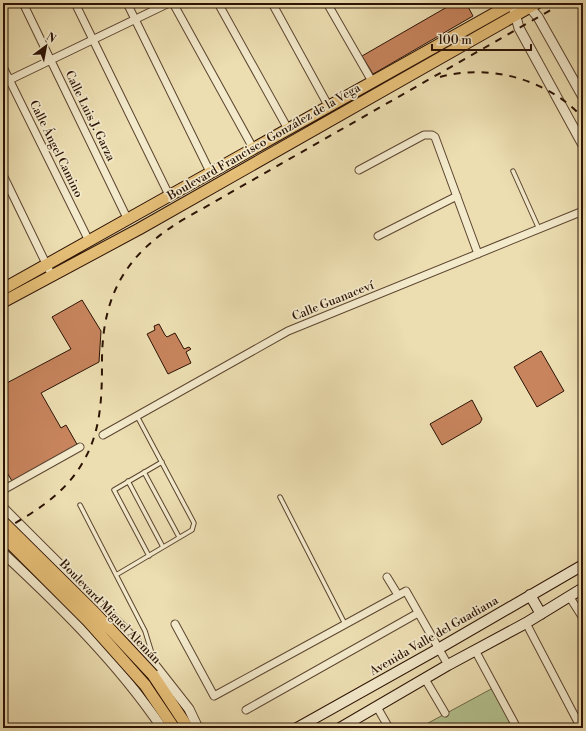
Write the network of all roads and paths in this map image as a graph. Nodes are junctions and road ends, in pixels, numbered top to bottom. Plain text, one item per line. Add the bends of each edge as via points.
1 (23, 3) edge
2 (75, 3) edge
3 (126, 3) edge
4 (169, 3) edge
5 (173, 3) edge
6 (218, 3) edge
7 (272, 3) edge
8 (327, 3) edge
9 (513, 3) edge
10 (531, 4) edge
11 (516, 16) junction
12 (135, 20) junction
13 (93, 40) junction
14 (51, 60) junction
15 (3, 67) edge
16 (6, 82) edge
17 (372, 83) junction
18 (583, 97) edge
19 (329, 107) junction
20 (288, 129) junction
21 (583, 145) edge
22 (253, 148) junction
23 (359, 170) dead end
24 (513, 171) dead end
25 (210, 172) junction
26 (3, 175) edge
27 (169, 195) junction
28 (457, 196) junction
29 (583, 211) edge
30 (127, 218) junction
31 (539, 229) junction
32 (378, 236) dead end
33 (89, 241) junction
34 (478, 254) junction
35 (49, 270) junction
36 (3, 288) edge
37 (3, 302) edge
38 (137, 416) junction
39 (103, 435) dead end
40 (80, 447) dead end
41 (162, 462) junction
42 (144, 472) junction
43 (128, 481) junction
44 (3, 490) edge
45 (280, 497) dead end
46 (80, 505) dead end
47 (3, 508) edge
48 (3, 522) edge
49 (3, 536) edge
50 (32, 537) junction
51 (179, 537) junction
52 (163, 547) junction
53 (3, 553) edge
54 (149, 556) junction
55 (10, 560) junction
56 (583, 565) edge
57 (116, 575) junction
58 (387, 577) dead end
59 (583, 588) edge
60 (530, 595) junction
61 (398, 596) junction
62 (569, 596) junction
63 (418, 613) junction
64 (541, 614) junction
65 (583, 618) edge
66 (526, 623) junction
67 (175, 624) dead end
68 (345, 624) junction
69 (438, 649) junction
70 (476, 652) junction
71 (448, 665) junction
72 (154, 670) junction
73 (425, 679) junction
74 (377, 707) junction
75 (246, 710) dead end
76 (445, 713) dead end
77 (580, 726) edge
78 (162, 728) edge
79 (174, 728) edge
80 (188, 728) edge
81 (198, 728) edge
82 (297, 728) edge
83 (340, 728) edge
84 (389, 728) edge
85 (517, 728) edge

1 - 14 street, Calle Luis J. Garza
2 - 13 street
3 - 12 street
4 - 12 street
5 - 22 street
6 - 20 street
7 - 19 street
8 - 17 street
9 - 11 street
9 - 17 main road, Boulevard Francisco González de la Vega
10 - 11 main road, Boulevard Francisco González de la Vega
10 - 18 street
11 - 21 street
11 - 35 main road, Boulevard Francisco González de la Vega via 139,229
12 - 13 street
12 - 25 street
13 - 14 street
13 - 27 street
14 - 16 street
14 - 30 street, Calle Luis J. Garza
15 - 16 street, Calle Ángel Camino
16 - 33 street, Calle Ángel Camino
17 - 19 main road, Boulevard Francisco González de la Vega
19 - 20 main road, Boulevard Francisco González de la Vega
20 - 22 main road, Boulevard Francisco González de la Vega
22 - 25 main road, Boulevard Francisco González de la Vega
23 - 28 street via 424,135 432,135 435,137
24 - 31 lane
25 - 27 main road, Boulevard Francisco González de la Vega
26 - 35 street
27 - 30 main road, Boulevard Francisco González de la Vega
28 - 32 street
28 - 34 street
29 - 31 street, Calle Guanaceví
30 - 33 main road, Boulevard Francisco González de la Vega
31 - 34 street, Calle Guanaceví
33 - 35 main road, Boulevard Francisco González de la Vega
34 - 38 street, Calle Guanaceví via 288,331
35 - 36 main road, Boulevard Francisco González de la Vega
35 - 37 main road, Boulevard Francisco González de la Vega
38 - 39 street, Calle Guanaceví
38 - 41 lane
40 - 44 street
41 - 42 lane
41 - 51 lane via 194,521 192,530
42 - 43 lane
42 - 51 lane
43 - 52 lane
43 - 54 lane via 115,488 114,493
45 - 68 lane
46 - 57 lane
47 - 50 street
48 - 72 main road, Boulevard Miguel Alemán, bridge
49 - 79 main road, Boulevard Miguel Alemán, bridge via 146,685
50 - 55 street via 17,545
50 - 72 street via 134,639
51 - 52 lane
52 - 54 lane
53 - 55 street
54 - 57 lane
55 - 78 street via 58,605 114,665
56 - 60 main road, Avenida Valle del Guadiana
57 - 72 lane via 145,631
58 - 61 street
59 - 62 main road
60 - 64 main road
60 - 69 main road, Avenida Valle del Guadiana
61 - 63 street via 406,591
61 - 68 street
62 - 64 main road
62 - 65 street
63 - 69 street
63 - 75 street
64 - 66 main road
66 - 70 main road
66 - 77 street
67 - 68 street via 214,696
69 - 71 street
69 - 82 main road, Avenida Valle del Guadiana
70 - 71 main road
70 - 85 street
71 - 73 main road
72 - 80 main road, Boulevard Miguel Alemán
72 - 81 street via 189,709
73 - 74 main road
73 - 76 street
74 - 83 main road
74 - 84 street

